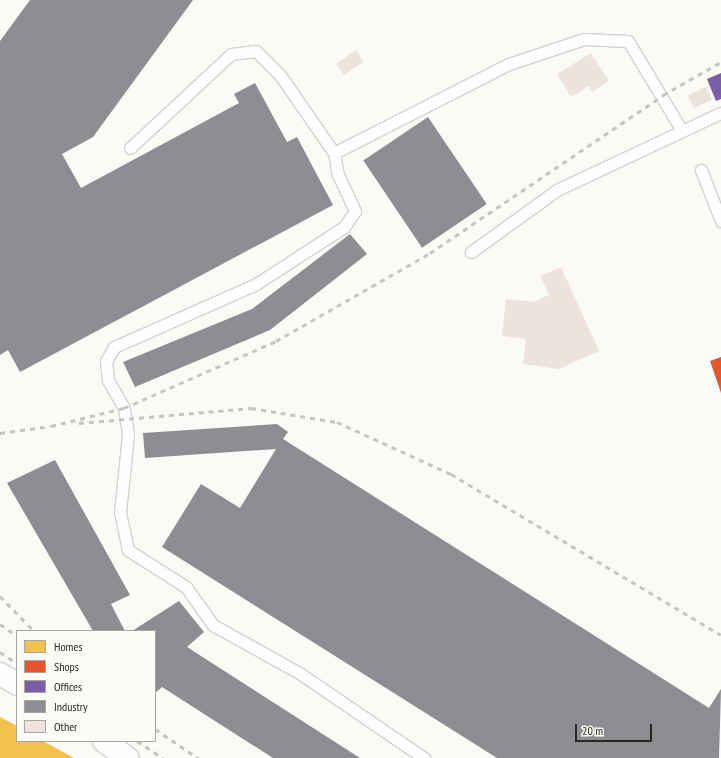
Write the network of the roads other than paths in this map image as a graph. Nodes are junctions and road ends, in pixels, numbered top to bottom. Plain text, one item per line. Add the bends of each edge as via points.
1 (721, 113) edge
2 (682, 131) junction
3 (130, 148) dead end
4 (334, 153) junction
5 (701, 170) dead end
6 (721, 221) edge
7 (471, 252) dead end
8 (0, 674) edge
9 (16, 683) edge
10 (105, 742) edge
11 (127, 758) edge
12 (424, 758) edge

1 - 2 lane
2 - 4 lane via 628,41 584,39 509,64
2 - 7 lane via 556,190
3 - 4 lane via 232,54 256,51 280,75
4 - 12 lane via 338,175 355,211 344,227 256,284 114,347 106,361 108,380 124,408 128,434 120,512 128,550 186,587 213,625 301,674
5 - 6 lane
8 - 9 street
10 - 11 street

